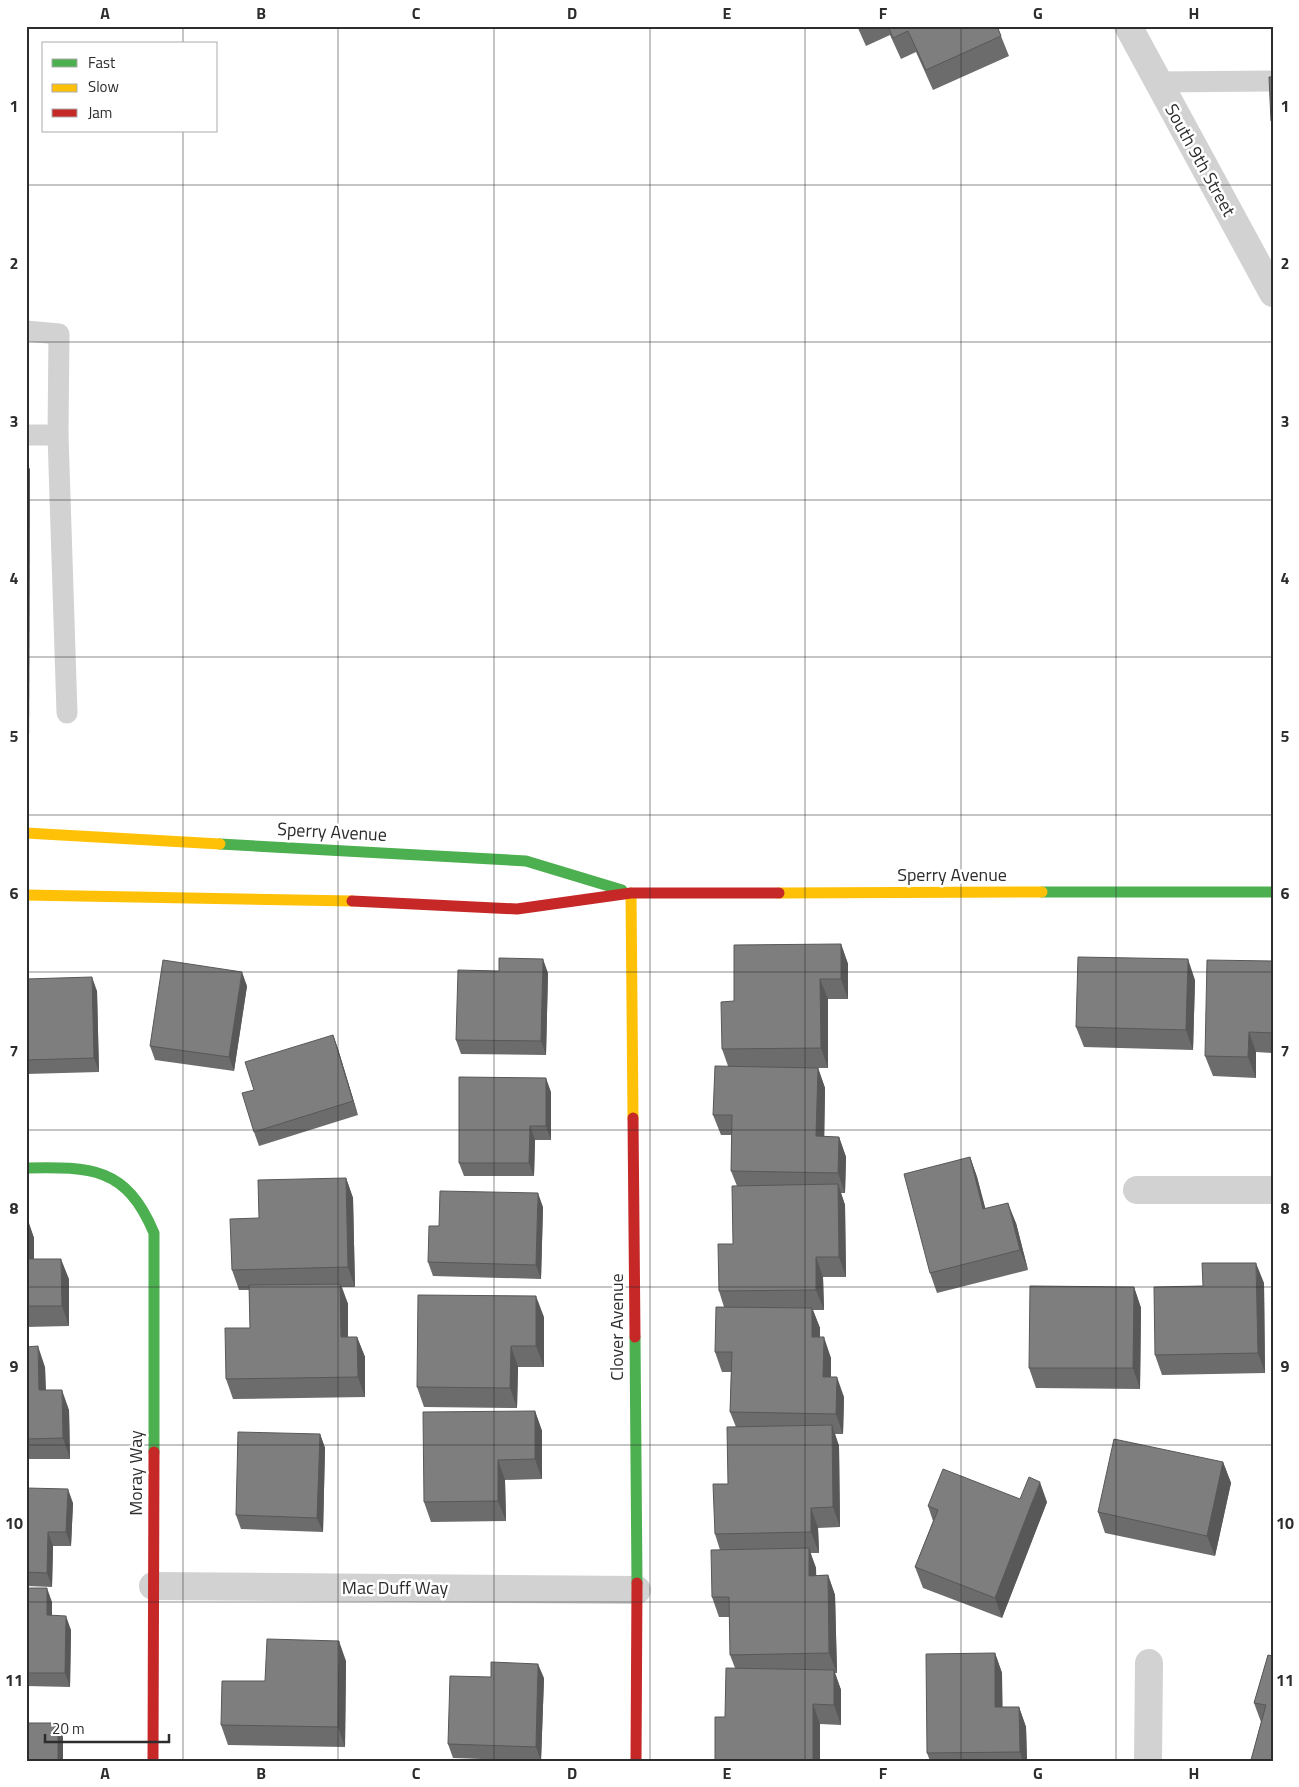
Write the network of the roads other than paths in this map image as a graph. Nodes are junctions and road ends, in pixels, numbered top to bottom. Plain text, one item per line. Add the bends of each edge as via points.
1 (1128, 26) edge
2 (1273, 81) edge
3 (1158, 82) junction
4 (1273, 293) edge
5 (26, 331) edge
6 (26, 434) edge
7 (58, 435) junction
8 (67, 712) dead end
9 (26, 832) edge
10 (1273, 892) edge
11 (631, 893) junction
12 (26, 895) edge
13 (26, 1168) edge
14 (1137, 1190) dead end
15 (1273, 1190) edge
16 (153, 1586) junction
17 (637, 1590) junction
18 (1149, 1663) dead end
19 (153, 1761) edge
20 (636, 1761) edge
21 (1148, 1761) edge

1 - 3 street, South 9th Street
2 - 3 lane
3 - 4 street, South 9th Street
5 - 7 lane via 59,334
6 - 7 lane
7 - 8 lane
9 - 11 main road, Sperry Avenue via 526,861
10 - 11 main road, Sperry Avenue
11 - 12 main road, Sperry Avenue via 517,909 329,900
11 - 17 main road, Clover Avenue
13 - 16 main road, Moray Way via 83,1168 110,1176 131,1192 146,1212 154,1233
14 - 15 street
16 - 17 street, Mac Duff Way
16 - 19 main road, Moray Way
17 - 20 main road, Clover Avenue
18 - 21 street

